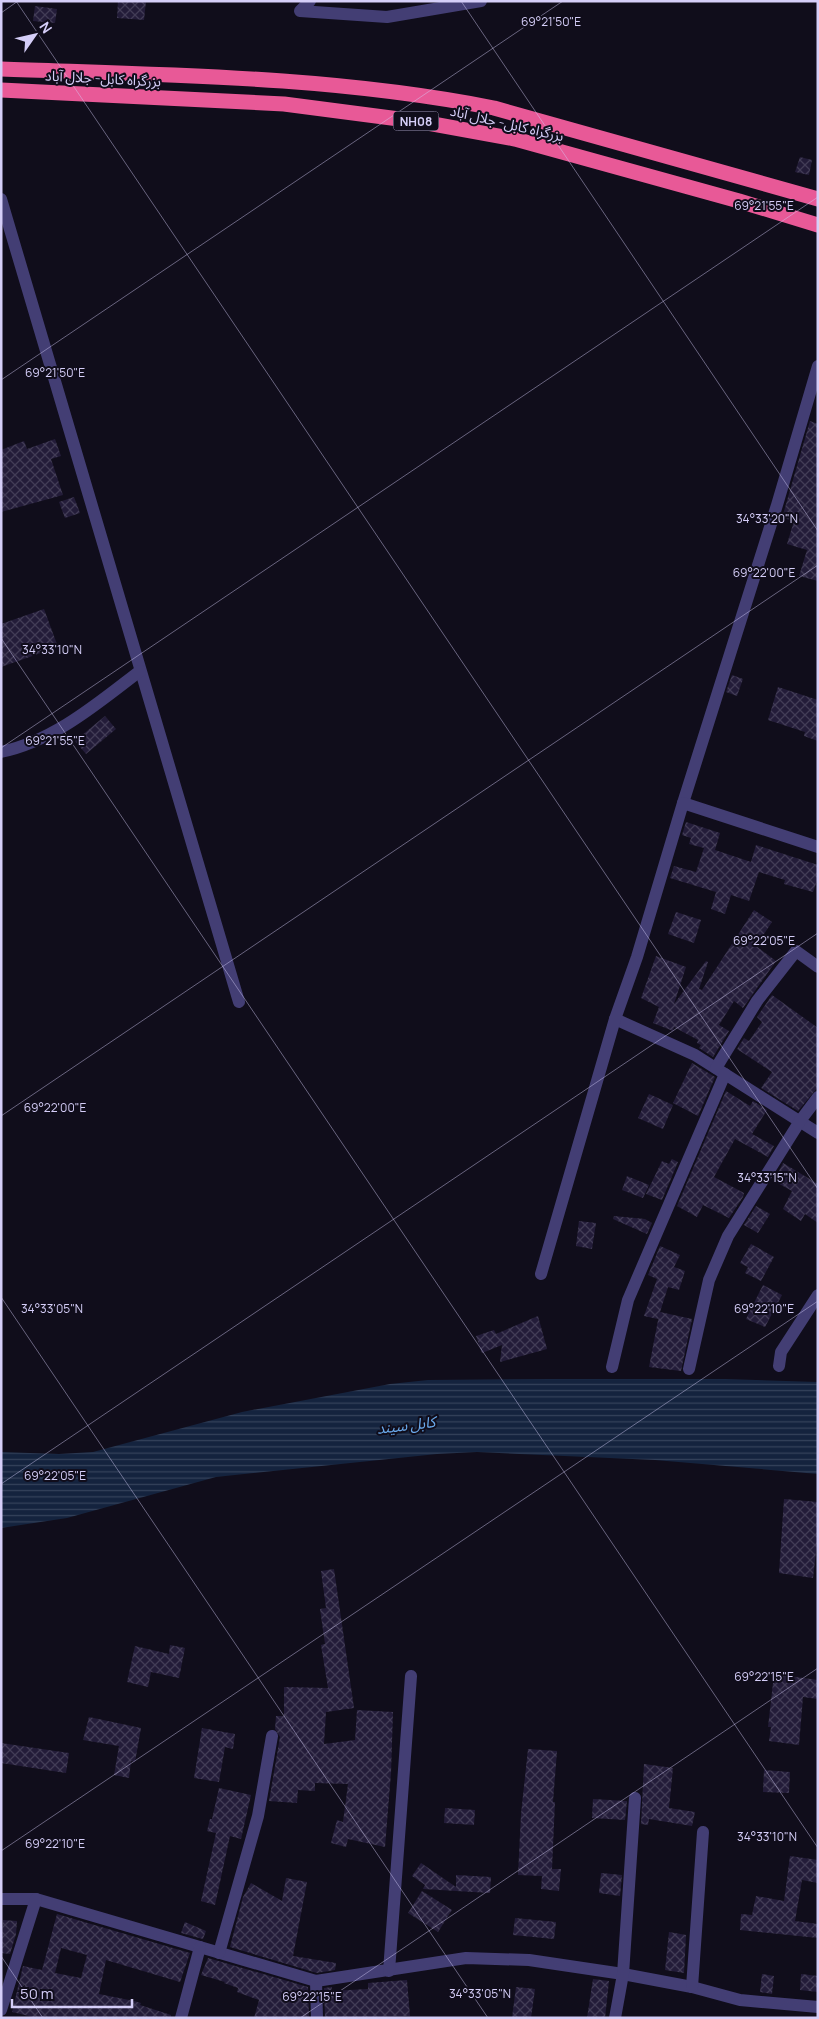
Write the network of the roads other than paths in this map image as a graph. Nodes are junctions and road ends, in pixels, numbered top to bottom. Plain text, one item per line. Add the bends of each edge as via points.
1 (310, 1) edge
2 (481, 1) edge
3 (1, 69) edge
4 (1, 90) edge
5 (1, 199) edge
6 (818, 200) edge
7 (818, 225) edge
8 (818, 366) edge
9 (140, 671) junction
10 (1, 752) edge
11 (683, 803) junction
12 (818, 847) edge
13 (818, 967) edge
14 (240, 1002) dead end
15 (615, 1020) junction
16 (720, 1071) junction
17 (818, 1097) edge
18 (800, 1120) junction
19 (818, 1133) edge
20 (541, 1274) dead end
21 (818, 1296) edge
22 (779, 1366) dead end
23 (612, 1368) dead end
24 (689, 1369) dead end
25 (411, 1676) dead end
26 (272, 1736) dead end
27 (635, 1798) dead end
28 (703, 1832) dead end
29 (1, 1899) edge
30 (36, 1899) junction
31 (200, 1947) junction
32 (219, 1953) junction
33 (389, 1971) junction
34 (623, 1974) junction
35 (316, 1981) junction
36 (692, 1987) junction
37 (818, 2007) edge
38 (1, 2010) edge
39 (181, 2018) edge
40 (317, 2018) edge
41 (615, 2018) edge

1 - 2 street via 300,11 387,18
3 - 6 highway, بزرگراه کابل- جلال آباد / NH08 via 255,78 434,97 494,108
4 - 7 highway, بزرگراه کابل- جلال آباد / NH08 via 284,104 422,122 515,139
5 - 9 street via 116,580
8 - 11 street
9 - 10 street via 82,715 26,747
9 - 14 street
11 - 12 street
11 - 15 street
13 - 16 street via 796,951 757,1001
15 - 16 street via 695,1055
15 - 20 street
16 - 18 street
16 - 23 street via 628,1300
17 - 18 street
18 - 19 street
18 - 24 street via 728,1236 709,1280
21 - 22 street via 781,1352
25 - 33 street
26 - 32 street via 258,1816
27 - 34 street
28 - 36 street
29 - 30 street
30 - 31 street
30 - 38 street
31 - 32 street
31 - 39 street
32 - 35 street
33 - 34 street via 475,1958 529,1960
33 - 35 street
34 - 36 street
34 - 41 street
35 - 40 street
36 - 37 street via 740,2000

